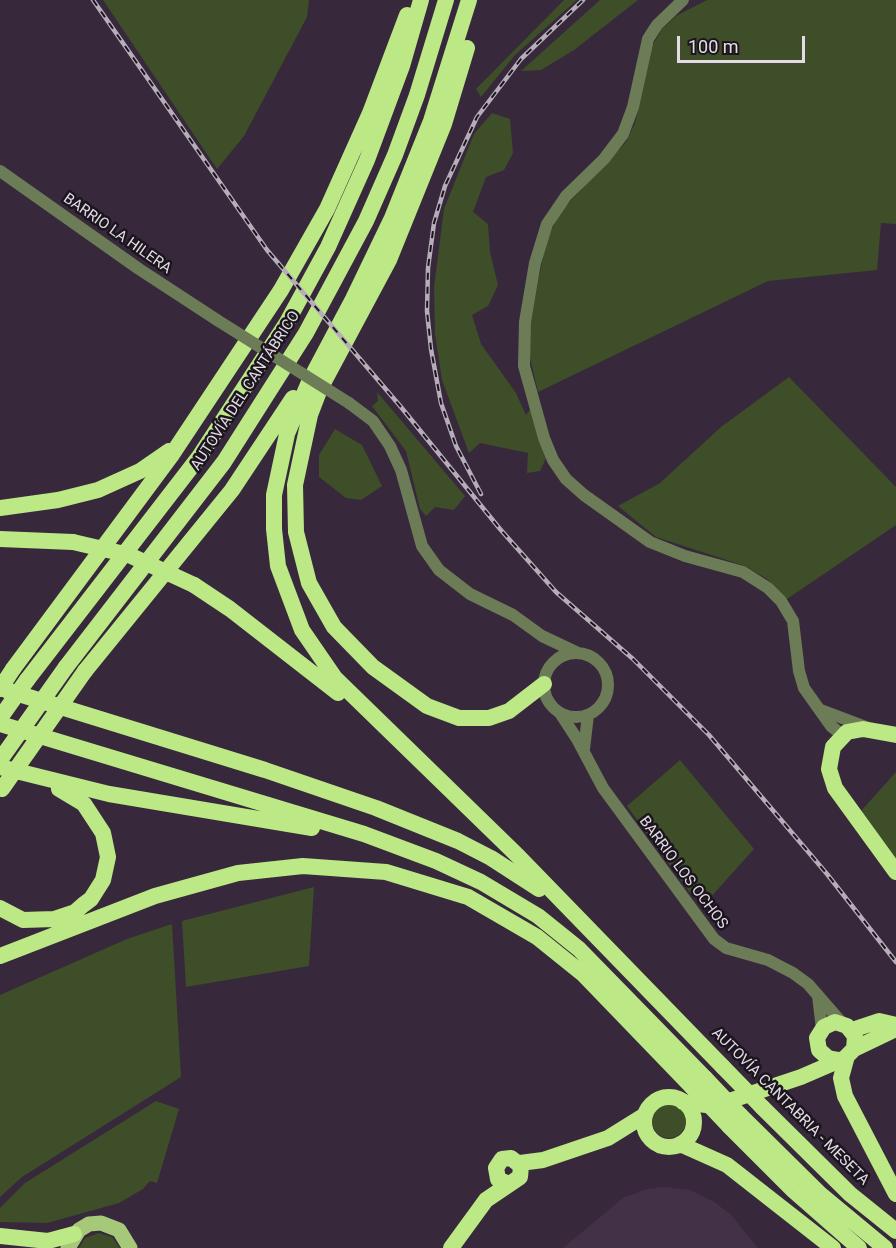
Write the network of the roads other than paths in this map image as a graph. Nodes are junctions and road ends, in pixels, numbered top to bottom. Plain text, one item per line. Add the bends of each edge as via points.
1 (411, 0) edge
2 (421, 0) edge
3 (446, 0) edge
4 (469, 0) edge
5 (479, 0) edge
6 (683, 0) edge
7 (0, 171) edge
8 (332, 337) junction
9 (199, 417) junction
10 (0, 508) edge
11 (0, 539) edge
12 (542, 636) junction
13 (578, 653) junction
14 (551, 665) junction
15 (544, 684) junction
16 (0, 689) edge
17 (825, 712) junction
18 (560, 713) junction
19 (588, 715) junction
20 (0, 718) edge
21 (0, 724) edge
22 (876, 730) junction
23 (843, 735) junction
24 (896, 735) edge
25 (585, 753) junction
26 (830, 757) junction
27 (0, 760) edge
28 (0, 767) edge
29 (25, 774) junction
30 (1, 791) edge
31 (455, 793) junction
32 (896, 872) edge
33 (465, 874) junction
34 (0, 908) edge
35 (0, 956) edge
36 (648, 988) junction
37 (818, 995) junction
38 (847, 1026) junction
39 (896, 1027) edge
40 (822, 1029) junction
41 (818, 1047) junction
42 (847, 1055) junction
43 (801, 1077) junction
44 (694, 1089) junction
45 (714, 1106) junction
46 (645, 1115) junction
47 (735, 1120) junction
48 (693, 1127) junction
49 (608, 1138) junction
50 (651, 1138) junction
51 (680, 1144) junction
52 (896, 1194) edge
53 (896, 1231) edge
54 (0, 1236) edge
55 (71, 1241) edge
56 (0, 1244) edge
57 (34, 1244) edge
58 (53, 1248) edge
59 (130, 1248) edge
60 (451, 1248) edge
61 (833, 1248) edge
62 (860, 1248) edge
63 (885, 1248) edge

1 - 9 highway via 370,113 327,208 281,290
2 - 20 highway, AUTOVÍA DEL CANTÁBRICO, bridge via 368,160 286,324 199,457
3 - 27 highway, AUTOVÍA DEL CANTÁBRICO, bridge via 392,163 361,232 306,333 224,462 66,667
4 - 8 highway via 431,121 399,201
5 - 15 highway via 444,124 419,191 390,260 320,389 310,415 297,465 294,514 303,566 334,627 373,667 414,697 450,716 482,719 509,711
6 - 17 street via 648,39 623,134 566,196 547,224 535,263 525,322 524,366 544,438 566,479 650,542 743,572 768,588 789,613 806,692
7 - 12 street, BARRIO LA HILERA, bridge via 373,421 401,470 419,537 432,562 458,586 513,615
8 - 30 highway, bridge via 232,490 85,671
8 - 31 highway via 302,398 279,464 273,510 281,578 298,622 321,660 356,699
9 - 10 highway via 170,450 119,482 58,500
9 - 16 highway, bridge
11 - 31 highway, bridge via 73,542 141,559 194,585 330,686
12 - 13 street, BARRIO LA HILERA
12 - 14 street
13 - 14 street via 563,656
13 - 19 street via 598,661 608,680 604,701
14 - 15 street
15 - 18 street via 547,698
16 - 36 highway via 265,770 458,841 552,899
17 - 22 street
17 - 23 street via 831,726
17 - 26 street
18 - 19 street
18 - 25 street, BARRIO LOS OCHOS
19 - 25 street
21 - 33 highway via 398,845
22 - 23 highway via 856,729
22 - 24 highway
23 - 26 highway
25 - 37 street, BARRIO LOS OCHOS via 596,778 716,942 729,950 782,966
26 - 32 highway via 829,774 835,788
28 - 29 highway
29 - 33 highway via 109,794 316,829
29 - 34 highway via 75,798 91,813 107,844 107,870 91,899 65,916 33,921
31 - 36 highway
33 - 44 highway via 559,931 604,972
35 - 44 highway via 131,904 238,873 303,866 386,872 468,897 537,937 583,974
36 - 53 highway, AUTOVÍA CANTABRIA - MESETA, bridge via 850,1194
37 - 38 street, BARRIO LOS OCHOS
37 - 40 street
38 - 39 highway via 879,1021
38 - 40 highway via 832,1022
38 - 42 highway via 855,1039
39 - 42 highway
40 - 41 highway
41 - 42 highway via 826,1057
41 - 43 highway
42 - 43 highway
42 - 52 highway via 841,1078 845,1096
43 - 45 highway
44 - 45 highway
44 - 46 highway via 661,1098
44 - 47 highway, bridge
44 - 48 highway
45 - 48 highway
46 - 49 highway
46 - 50 highway via 645,1128
47 - 62 highway via 794,1191
47 - 63 highway
48 - 51 highway
49 - 50 highway
49 - 60 highway via 511,1174 486,1200
50 - 51 highway via 665,1146
51 - 61 highway via 727,1165
54 - 57 highway
55 - 57 highway
55 - 59 main road via 89,1224 108,1224 124,1235
56 - 57 highway
57 - 58 highway

